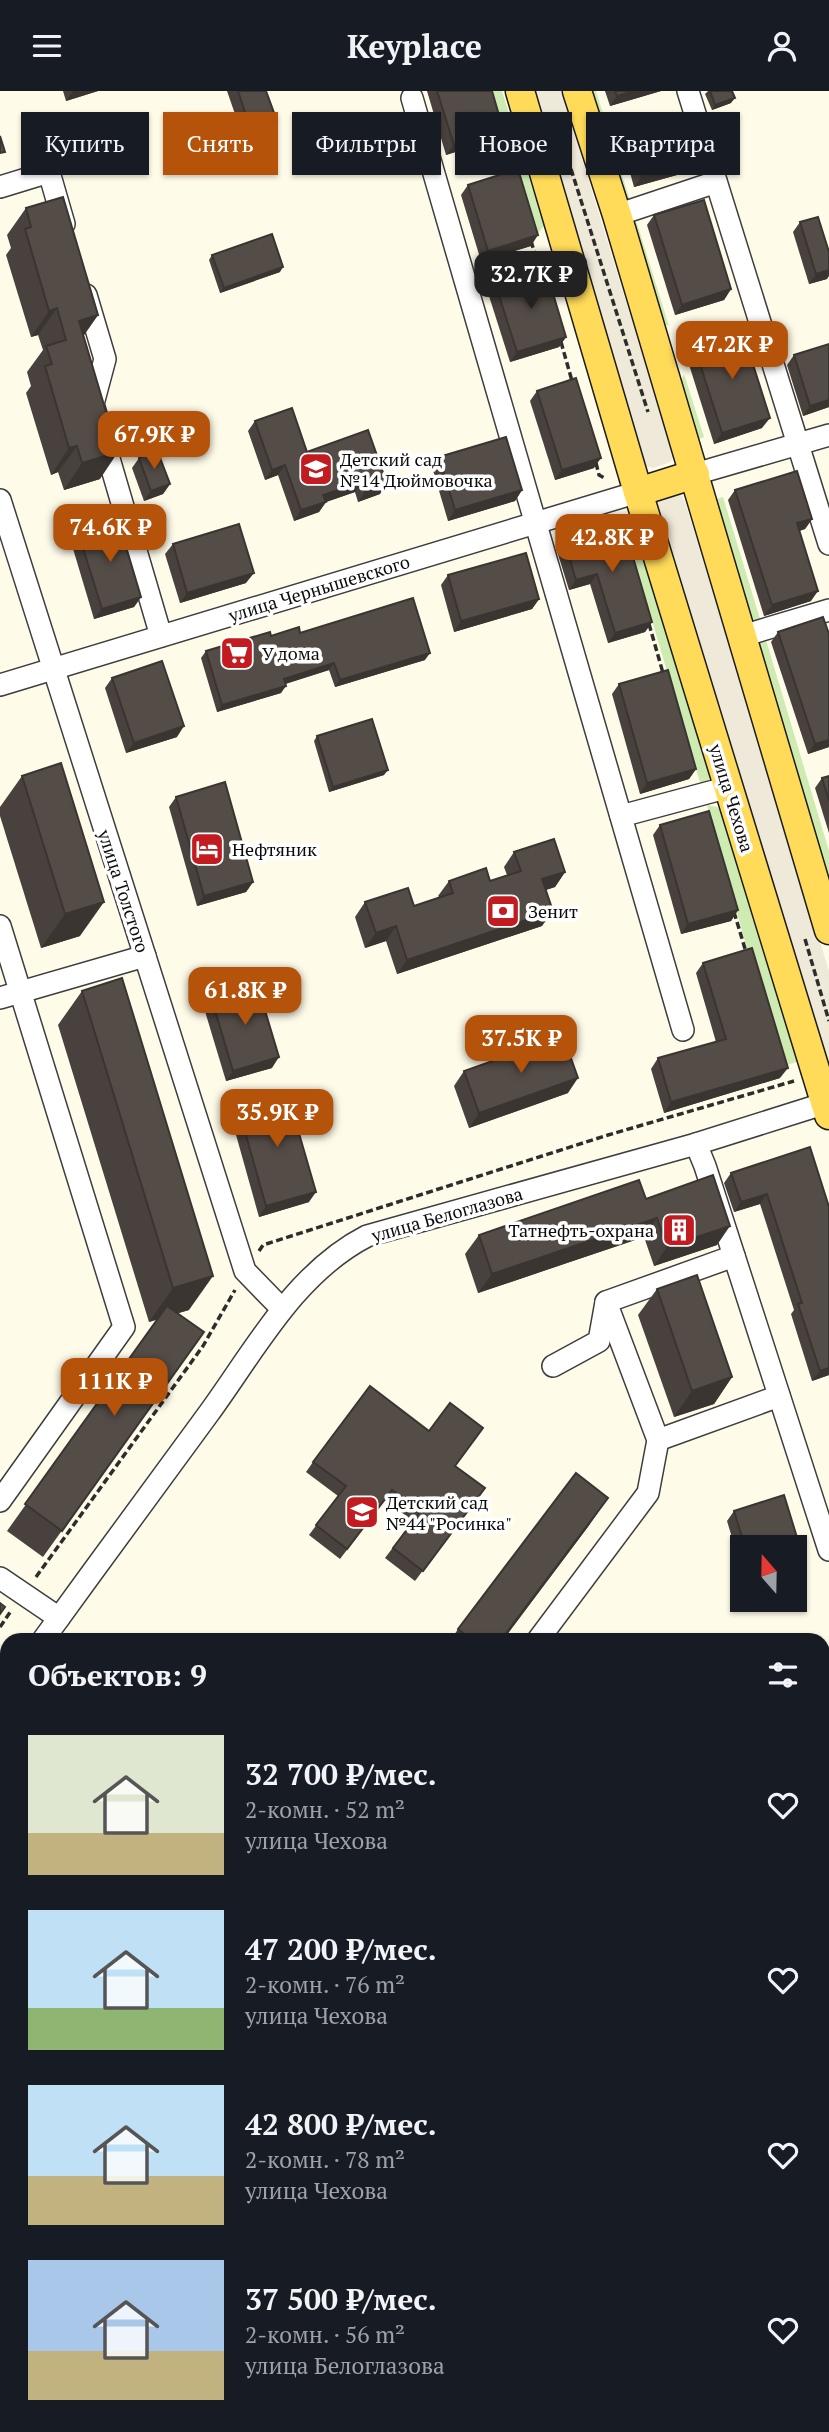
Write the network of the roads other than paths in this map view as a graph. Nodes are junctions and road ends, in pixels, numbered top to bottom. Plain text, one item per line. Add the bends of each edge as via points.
1 (520, 91) edge
2 (577, 91) edge
3 (688, 91) edge
4 (412, 97) dead end
5 (716, 182) junction
6 (0, 187) edge
7 (617, 215) junction
8 (69, 239) edge
9 (81, 279) edge
10 (829, 435) edge
11 (799, 444) junction
12 (695, 474) junction
13 (626, 487) junction
14 (0, 500) edge
15 (536, 523) junction
16 (829, 544) edge
17 (7, 549) edge
18 (829, 610) edge
19 (161, 636) junction
20 (742, 636) junction
21 (54, 669) junction
22 (0, 685) edge
23 (729, 787) junction
24 (621, 816) junction
25 (0, 926) edge
26 (829, 930) edge
27 (145, 956) junction
28 (10, 995) edge
29 (684, 1030) dead end
30 (828, 1107) edge
31 (696, 1144) junction
32 (734, 1256) junction
33 (606, 1302) junction
34 (282, 1309) junction
35 (553, 1366) dead end
36 (779, 1396) junction
37 (658, 1440) junction
38 (0, 1501) edge
39 (825, 1524) edge
40 (829, 1550) edge
41 (0, 1579) edge
42 (59, 1618) junction
43 (48, 1633) edge
44 (543, 1633) edge

1 - 13 main road, улица Чехова
2 - 7 main road
3 - 5 street
4 - 15 street
5 - 7 street
5 - 11 street
6 - 8 street via 49,172
7 - 12 main road
9 - 19 street via 105,359 93,404
10 - 11 street
11 - 12 street
11 - 16 street
12 - 13 main road
12 - 20 main road
13 - 15 street, улица Чернышевского
13 - 23 main road, улица Чехова
14 - 17 street, улица Толстого
15 - 19 street, улица Чернышевского
15 - 24 street
17 - 21 street, улица Толстого
18 - 20 street
19 - 21 street, улица Чернышевского
20 - 26 main road
21 - 22 street, улица Чернышевского
21 - 27 street, улица Толстого
23 - 24 street
23 - 30 main road, улица Чехова
24 - 29 street
25 - 28 street
27 - 28 street
27 - 34 street, улица Толстого via 245,1271
28 - 38 street via 124,1328
30 - 31 street, улица Белоглазова
31 - 32 street
31 - 34 street, улица Белоглазова via 367,1237 328,1261
32 - 33 street
32 - 36 street
33 - 35 street via 599,1341
33 - 37 street
34 - 42 street, улица Белоглазова
36 - 37 street
36 - 39 street
37 - 44 street via 648,1493
39 - 40 street
41 - 42 street
42 - 43 street, улица Белоглазова

